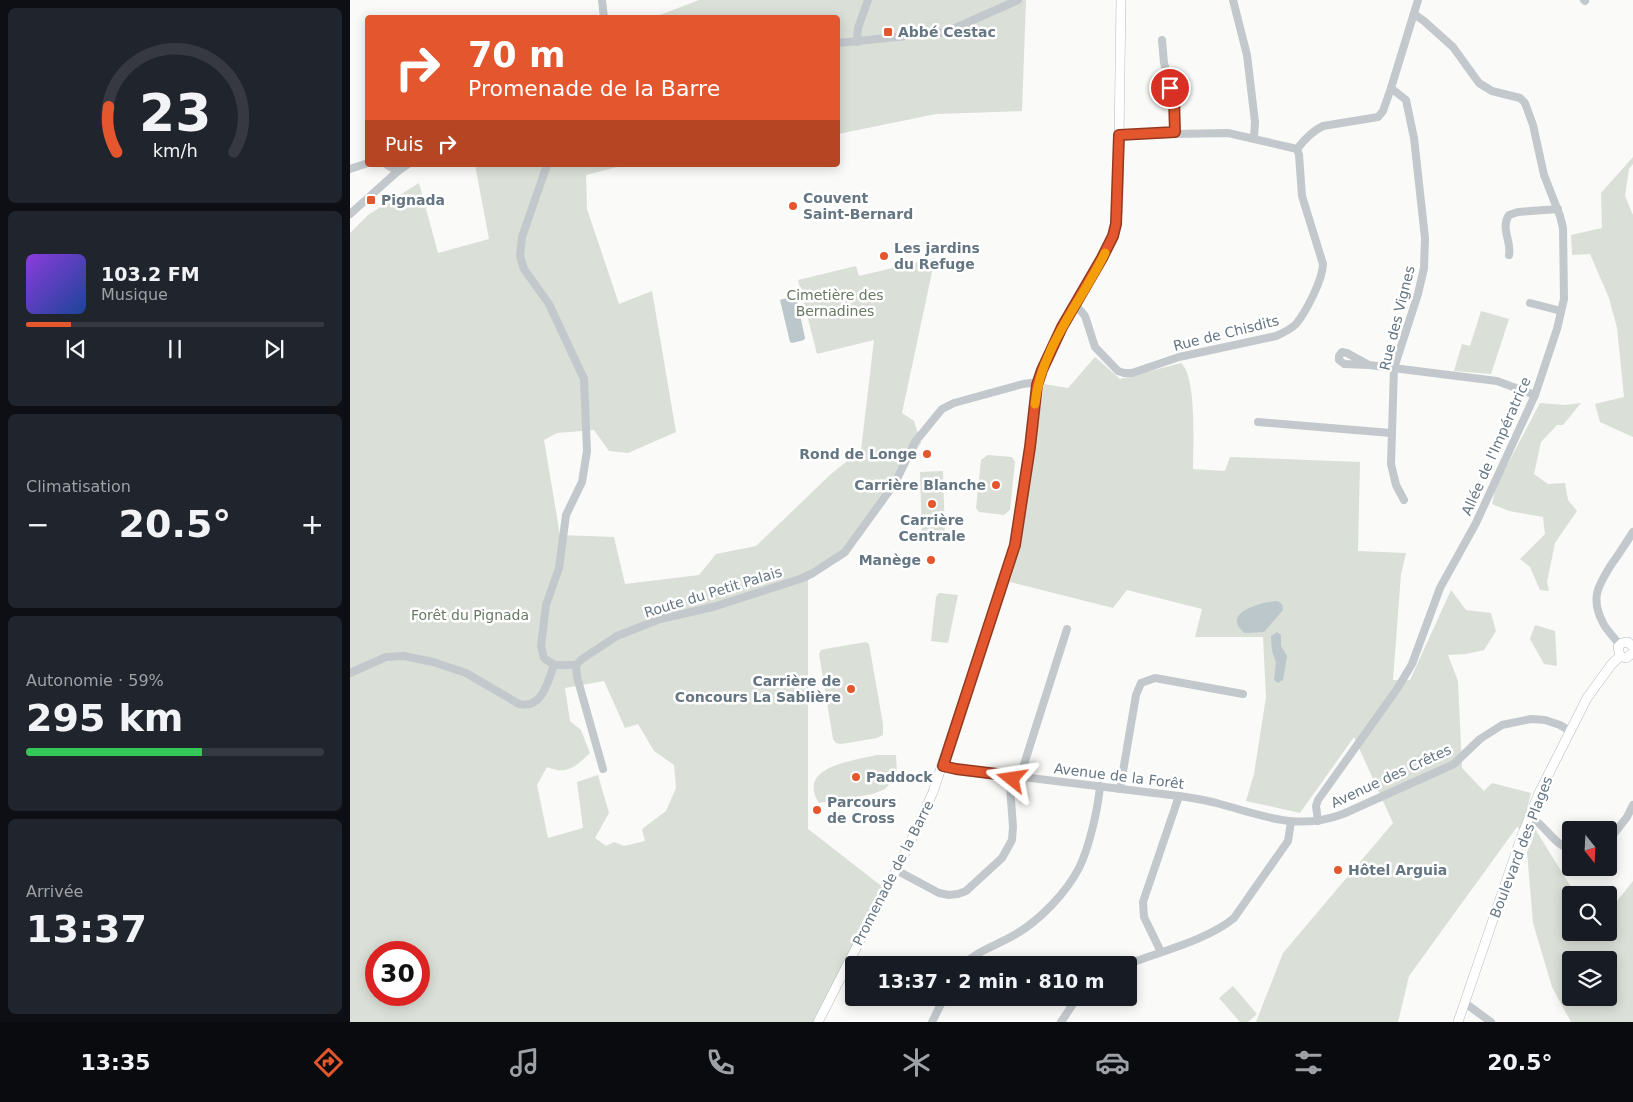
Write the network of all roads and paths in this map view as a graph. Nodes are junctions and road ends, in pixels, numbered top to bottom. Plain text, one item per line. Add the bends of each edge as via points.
1 (602, 0) edge
2 (868, 0) edge
3 (1018, 0) edge
4 (1121, 0) edge
5 (1233, 0) edge
6 (1418, 0) edge
7 (1414, 14) junction
8 (604, 15) edge
9 (1162, 40) dead end
10 (857, 42) junction
11 (840, 43) edge
12 (1391, 88) junction
13 (1175, 132) junction
14 (1119, 135) junction
15 (1254, 138) junction
16 (1296, 149) junction
17 (365, 165) edge
18 (391, 167) edge
19 (404, 167) edge
20 (547, 167) edge
21 (350, 169) edge
22 (398, 171) junction
23 (1558, 209) junction
24 (350, 214) edge
25 (1509, 255) dead end
26 (1530, 303) dead end
27 (1075, 304) junction
28 (1561, 311) junction
29 (1369, 365) dead end
30 (1394, 368) junction
31 (1037, 385) junction
32 (1535, 395) junction
33 (1258, 422) dead end
34 (1391, 434) junction
35 (1404, 500) dead end
36 (1633, 532) edge
37 (1067, 629) dead end
38 (1619, 644) junction
39 (1632, 646) edge
40 (1620, 656) junction
41 (554, 665) junction
42 (576, 665) junction
43 (350, 673) edge
44 (1243, 694) dead end
45 (1570, 731) junction
46 (943, 766) junction
47 (603, 769) dead end
48 (1017, 776) junction
49 (1100, 786) junction
50 (1120, 789) junction
51 (1179, 796) junction
52 (1633, 805) edge
53 (1530, 816) junction
54 (1318, 821) junction
55 (1291, 822) junction
56 (1618, 829) edge
57 (1562, 845) edge
58 (896, 870) junction
59 (1160, 952) junction
60 (974, 956) edge
61 (1137, 961) edge
62 (1465, 1003) junction
63 (940, 1006) edge
64 (1072, 1006) edge
65 (818, 1022) edge
66 (932, 1022) edge
67 (1062, 1022) edge
68 (1458, 1022) edge
69 (1491, 1022) edge

1 - 8 street
2 - 10 street via 858,28
3 - 10 street via 946,32
4 - 14 main road, Promenade de la Barre
5 - 15 street via 1247,55 1256,130
6 - 7 street
7 - 12 street
7 - 23 street, Allée de l'Impératrice via 1452,46 1479,83 1492,91 1520,98 1525,103 1544,175
9 - 13 street via 1164,63 1174,99
10 - 11 street
12 - 16 street via 1378,117 1323,126
12 - 30 street, Rue des Vignes via 1406,100 1414,138 1425,238 1424,268 1418,294
13 - 14 street
13 - 15 street via 1228,133
14 - 27 main road, Promenade de la Barre via 1113,236
15 - 16 street
16 - 27 street, Rue de Chisdits via 1302,196 1323,271 1301,317 1290,329 1276,336 1179,357 1124,373 1118,371 1095,347 1085,316
17 - 21 street
18 - 22 street
19 - 22 street
20 - 41 street via 522,238 520,256 528,276 549,304 584,379 587,450 582,482 566,515 559,568 546,605 541,646 544,658
22 - 24 street
23 - 25 street via 1509,215 1506,220
23 - 28 street, Allée de l'Impératrice via 1565,242
26 - 28 street
27 - 31 main road, Promenade de la Barre
28 - 32 street, Allée de l'Impératrice
29 - 30 street
30 - 32 street via 1497,381
30 - 34 street, Rue des Vignes
31 - 42 street, Route du Petit Palais via 1023,384 942,409 915,442 895,483 845,552 813,573 713,607 660,619 618,636
31 - 46 main road, Promenade de la Barre via 1015,545
32 - 54 street, Allée de l'Impératrice via 1476,523 1440,588 1412,664 1318,800
33 - 34 street
34 - 35 street, Rue des Vignes via 1391,464
36 - 38 street via 1602,579 1596,597 1603,624
37 - 48 street
38 - 39 main road via 1625,642
38 - 40 main road
39 - 40 main road via 1626,658
40 - 45 main road, Boulevard des Plages via 1587,698
41 - 42 street
41 - 43 street via 541,695 535,703 525,706 466,673 404,656 386,657
42 - 47 street
44 - 50 street via 1156,678 1141,683 1136,695
45 - 53 main road, Boulevard des Plages
45 - 54 street, Avenue des Crêtes via 1545,720 1531,719 1502,725 1480,739 1454,764 1343,814
46 - 48 street, Avenue de la Forêt
46 - 58 main road, Promenade de la Barre via 930,801
48 - 49 street, Avenue de la Forêt
48 - 58 street via 1010,786 1012,840 1002,858 966,890 949,895 939,893
49 - 50 street, Avenue de la Forêt
49 - 60 street via 1088,844 1079,868 1063,891 1018,934
50 - 51 street, Avenue de la Forêt
51 - 55 street, Avenue de la Forêt
51 - 59 street via 1143,902 1144,917
52 - 56 street
53 - 57 street
53 - 62 main road, Boulevard des Plages
54 - 55 street, Avenue des Crêtes
55 - 59 street via 1288,841 1234,918 1224,927
58 - 65 main road, Promenade de la Barre
59 - 61 street
62 - 68 main road, Boulevard des Plages
62 - 69 street
63 - 66 street
64 - 67 street

